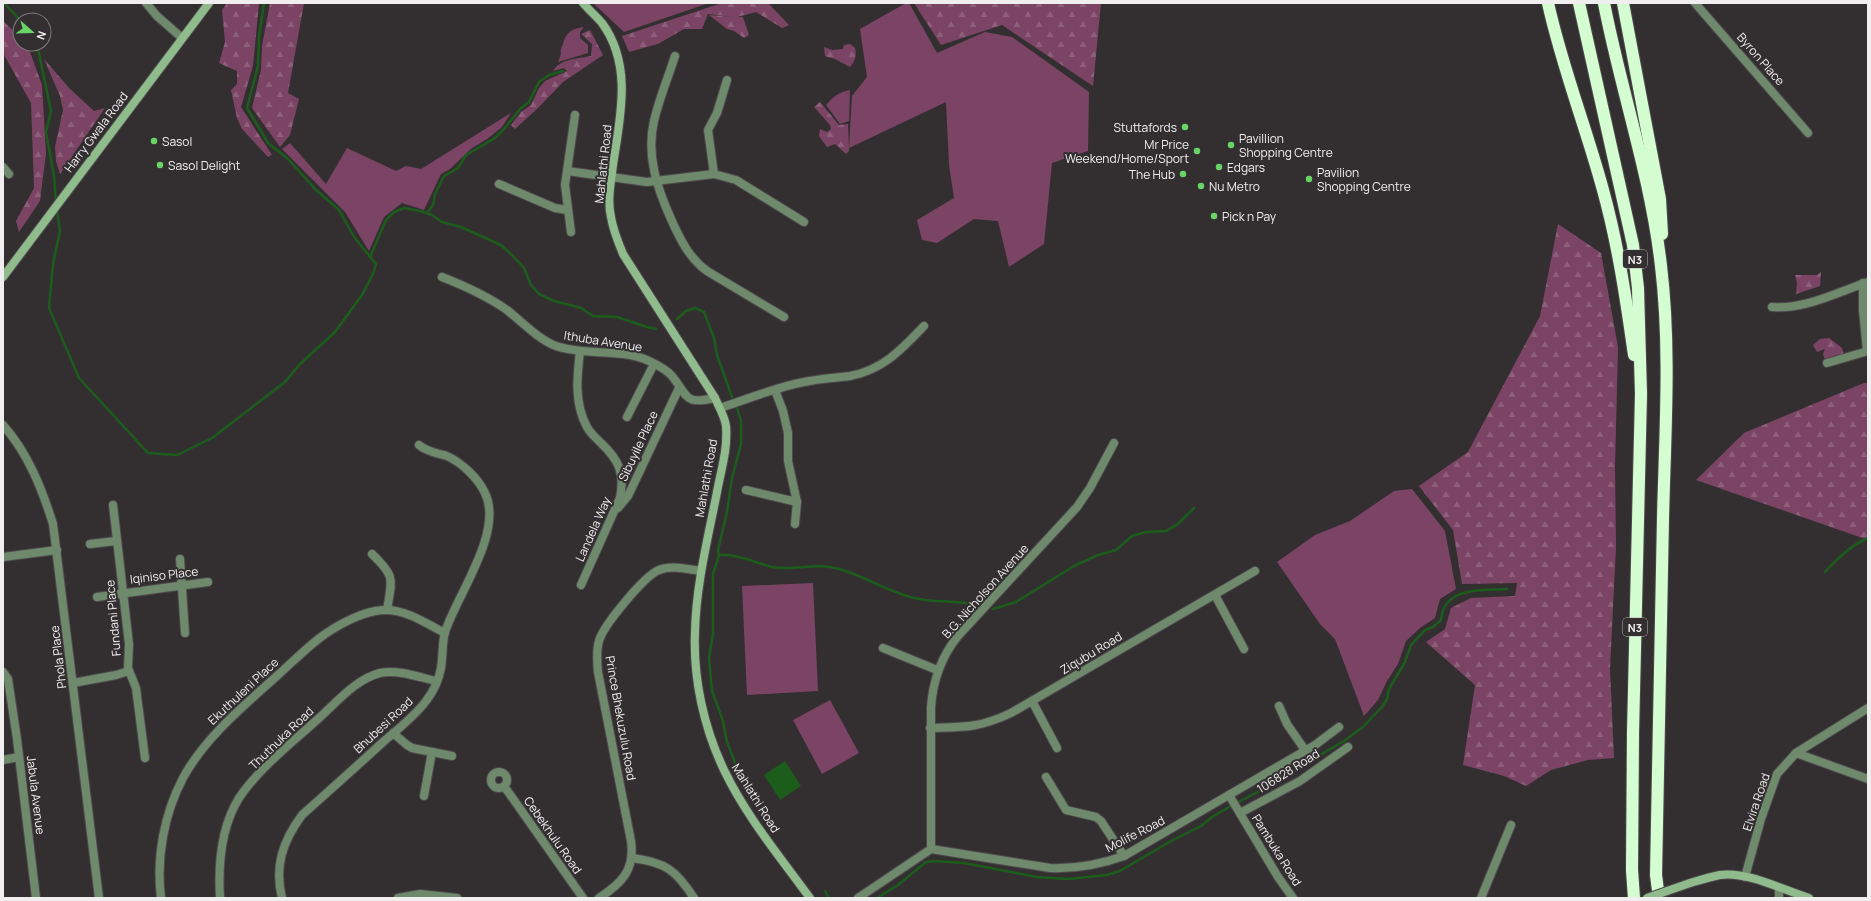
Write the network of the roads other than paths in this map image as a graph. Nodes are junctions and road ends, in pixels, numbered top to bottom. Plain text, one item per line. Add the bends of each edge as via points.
1 (146, 3) edge
2 (208, 3) edge
3 (583, 3) edge
4 (1548, 3) edge
5 (1579, 3) edge
6 (1604, 3) edge
7 (1612, 3) edge
8 (1623, 3) edge
9 (1695, 3) edge
10 (182, 38) junction
11 (676, 56) dead end
12 (1622, 78) junction
13 (728, 80) dead end
14 (575, 115) dead end
15 (1808, 133) dead end
16 (3, 167) edge
17 (567, 170) junction
18 (9, 174) dead end
19 (714, 174) junction
20 (611, 177) junction
21 (657, 182) junction
22 (499, 184) dead end
23 (567, 210) junction
24 (804, 222) dead end
25 (570, 232) dead end
26 (1661, 265) junction
27 (3, 277) edge
28 (442, 277) dead end
29 (1866, 282) edge
30 (1772, 307) dead end
31 (784, 317) dead end
32 (924, 326) dead end
33 (580, 351) junction
34 (1867, 351) edge
35 (1827, 363) dead end
36 (654, 364) junction
37 (679, 388) junction
38 (775, 390) junction
39 (1641, 394) junction
40 (715, 398) junction
41 (720, 408) junction
42 (627, 416) dead end
43 (3, 425) edge
44 (1114, 443) dead end
45 (419, 445) dead end
46 (746, 490) dead end
47 (797, 502) junction
48 (113, 505) dead end
49 (614, 512) junction
50 (795, 524) dead end
51 (116, 541) junction
52 (90, 544) dead end
53 (57, 550) junction
54 (372, 554) dead end
55 (3, 557) edge
56 (180, 559) dead end
57 (702, 571) junction
58 (1255, 571) dead end
59 (208, 582) dead end
60 (580, 585) dead end
61 (181, 586) junction
62 (123, 593) junction
63 (1215, 595) junction
64 (97, 597) dead end
65 (387, 610) junction
66 (185, 633) dead end
67 (445, 633) junction
68 (883, 648) dead end
69 (1244, 649) dead end
70 (937, 670) junction
71 (129, 671) junction
72 (3, 672) edge
73 (436, 681) junction
74 (73, 683) junction
75 (1032, 701) junction
76 (1279, 706) dead end
77 (1868, 708) edge
78 (1339, 727) dead end
79 (930, 728) junction
80 (393, 733) junction
81 (1348, 747) dead end
82 (1057, 748) dead end
83 (1305, 750) junction
84 (432, 752) junction
85 (1796, 753) junction
86 (452, 756) dead end
87 (19, 757) junction
88 (145, 758) dead end
89 (3, 760) edge
90 (1046, 777) dead end
91 (1868, 779) edge
92 (504, 786) dead end
93 (424, 796) dead end
94 (1230, 797) junction
95 (1239, 812) junction
96 (1511, 825) dead end
97 (931, 849) junction
98 (1124, 856) junction
99 (632, 858) junction
100 (1745, 877) junction
101 (1779, 888) junction
102 (435, 897) edge
103 (36, 898) edge
104 (99, 898) edge
105 (161, 898) edge
106 (220, 898) edge
107 (282, 898) edge
108 (398, 898) edge
109 (457, 898) edge
110 (583, 898) edge
111 (600, 898) edge
112 (694, 898) edge
113 (810, 898) edge
114 (858, 898) edge
115 (1293, 898) edge
116 (1480, 898) edge
117 (1634, 898) edge
118 (1647, 898) edge
119 (1658, 898) edge
120 (1779, 898) edge
121 (1809, 898) edge

1 - 10 street
2 - 10 street, Harry Gwala Road
3 - 20 street, Mahlathi Road via 602,23 619,63 622,99
4 - 39 highway via 1620,256
5 - 39 highway, N3 via 1633,245 1639,304
6 - 12 highway, N3
7 - 12 highway
8 - 26 highway via 1660,199 1663,226
9 - 15 street, Byron Place
10 - 27 street, Harry Gwala Road
11 - 21 street via 652,129 652,158
12 - 26 highway, N3 via 1653,215
13 - 19 street via 717,113 708,130
14 - 17 street
16 - 18 street
17 - 20 street
17 - 23 street via 564,185
19 - 21 street
19 - 24 street via 736,180
20 - 21 street
20 - 40 street, Mahlathi Road via 610,216 623,254
21 - 31 street via 676,228 692,257 707,271
22 - 23 street via 555,208
23 - 25 street
26 - 119 highway, N3 via 1665,330 1656,876
28 - 33 street, Ithuba Avenue via 494,302 550,344
29 - 30 street via 1810,302 1784,308
29 - 34 street via 1863,310
32 - 38 street via 887,362 870,371 804,382
33 - 36 street, Ithuba Avenue via 631,356
33 - 49 street, Landela Way via 577,382 580,410 588,428 614,455 620,469 621,491
34 - 35 street
36 - 37 street, Ithuba Avenue via 667,371
36 - 42 street
37 - 40 street, Ithuba Avenue via 688,398 696,401
37 - 49 street, Sibuyile Place via 628,496
38 - 41 street
38 - 47 street via 787,424 788,461
39 - 117 highway, N3 via 1633,732
40 - 41 street, Mahlathi Road
41 - 57 street, Mahlathi Road via 726,424 725,453
43 - 53 street, Phola Place via 17,443 38,482 53,524
44 - 70 street, B.G. Nicholson Avenue via 1077,507 958,636
45 - 67 street, Bhubesi Road via 461,465 486,494 489,507 485,540 470,580
46 - 47 street
47 - 50 street
48 - 51 street, Fundani Place
49 - 60 street, Landela Way
51 - 52 street
51 - 62 street, Fundani Place
53 - 55 street
53 - 74 street, Phola Place
54 - 65 street via 390,574
56 - 61 street
57 - 99 street, Prince Bhekuzulu Road via 673,568 655,572 611,620 599,642 598,672
57 - 113 street, Mahlathi Road via 696,602 696,662 700,695 708,727 724,770 744,805
58 - 63 street, Ziqubu Road
59 - 61 street, Iqiniso Place
61 - 62 street, Iqiniso Place
61 - 66 street
62 - 64 street, Iqiniso Place
62 - 71 street, Fundani Place via 129,644
63 - 69 street
63 - 75 street, Ziqubu Road
65 - 67 street, Ekuthuleni Place via 414,618
65 - 105 street, Ekuthuleni Place via 356,617 314,642 218,729 183,777 172,802 160,856
67 - 73 street, Bhubesi Road via 441,667
68 - 70 street
70 - 79 street, B.G. Nicholson Avenue via 932,692
71 - 74 street, Fundani Place
71 - 88 street via 136,688
72 - 87 street, Jabula Avenue via 8,679
73 - 80 street, Bhubesi Road via 427,700
73 - 106 street, Thuthuka Road via 394,672 368,678 347,693 267,766 240,797 228,822 220,861
74 - 104 street, Phola Place
75 - 79 street, Ziqubu Road via 985,724 973,727
75 - 82 street
76 - 83 street via 1287,724
77 - 85 street, Elvira Road
78 - 83 street, Molife Road
79 - 97 street, B.G. Nicholson Avenue
80 - 84 street via 407,745
80 - 107 street, Bhubesi Road via 302,815 294,826 280,857 278,878
81 - 95 street, 106828 Road via 1300,781
83 - 94 street, Molife Road
84 - 86 street
84 - 93 street
85 - 91 street
85 - 100 street, Elvira Road via 1777,774 1771,788
87 - 89 street
87 - 103 street, Jabula Avenue
90 - 98 street via 1066,810 1096,817
92 - 110 street, Cebekhulu Road
94 - 95 street, Pambuka Road
94 - 98 street, Molife Road
95 - 115 street, Pambuka Road
96 - 116 street
97 - 98 street, Molife Road via 1050,868 1091,866
97 - 114 street
99 - 111 street via 619,883
99 - 112 street via 655,862 674,871
100 - 101 street
100 - 118 street, bridge via 1720,875
101 - 120 street
101 - 121 street
102 - 108 street via 420,894
102 - 109 street

